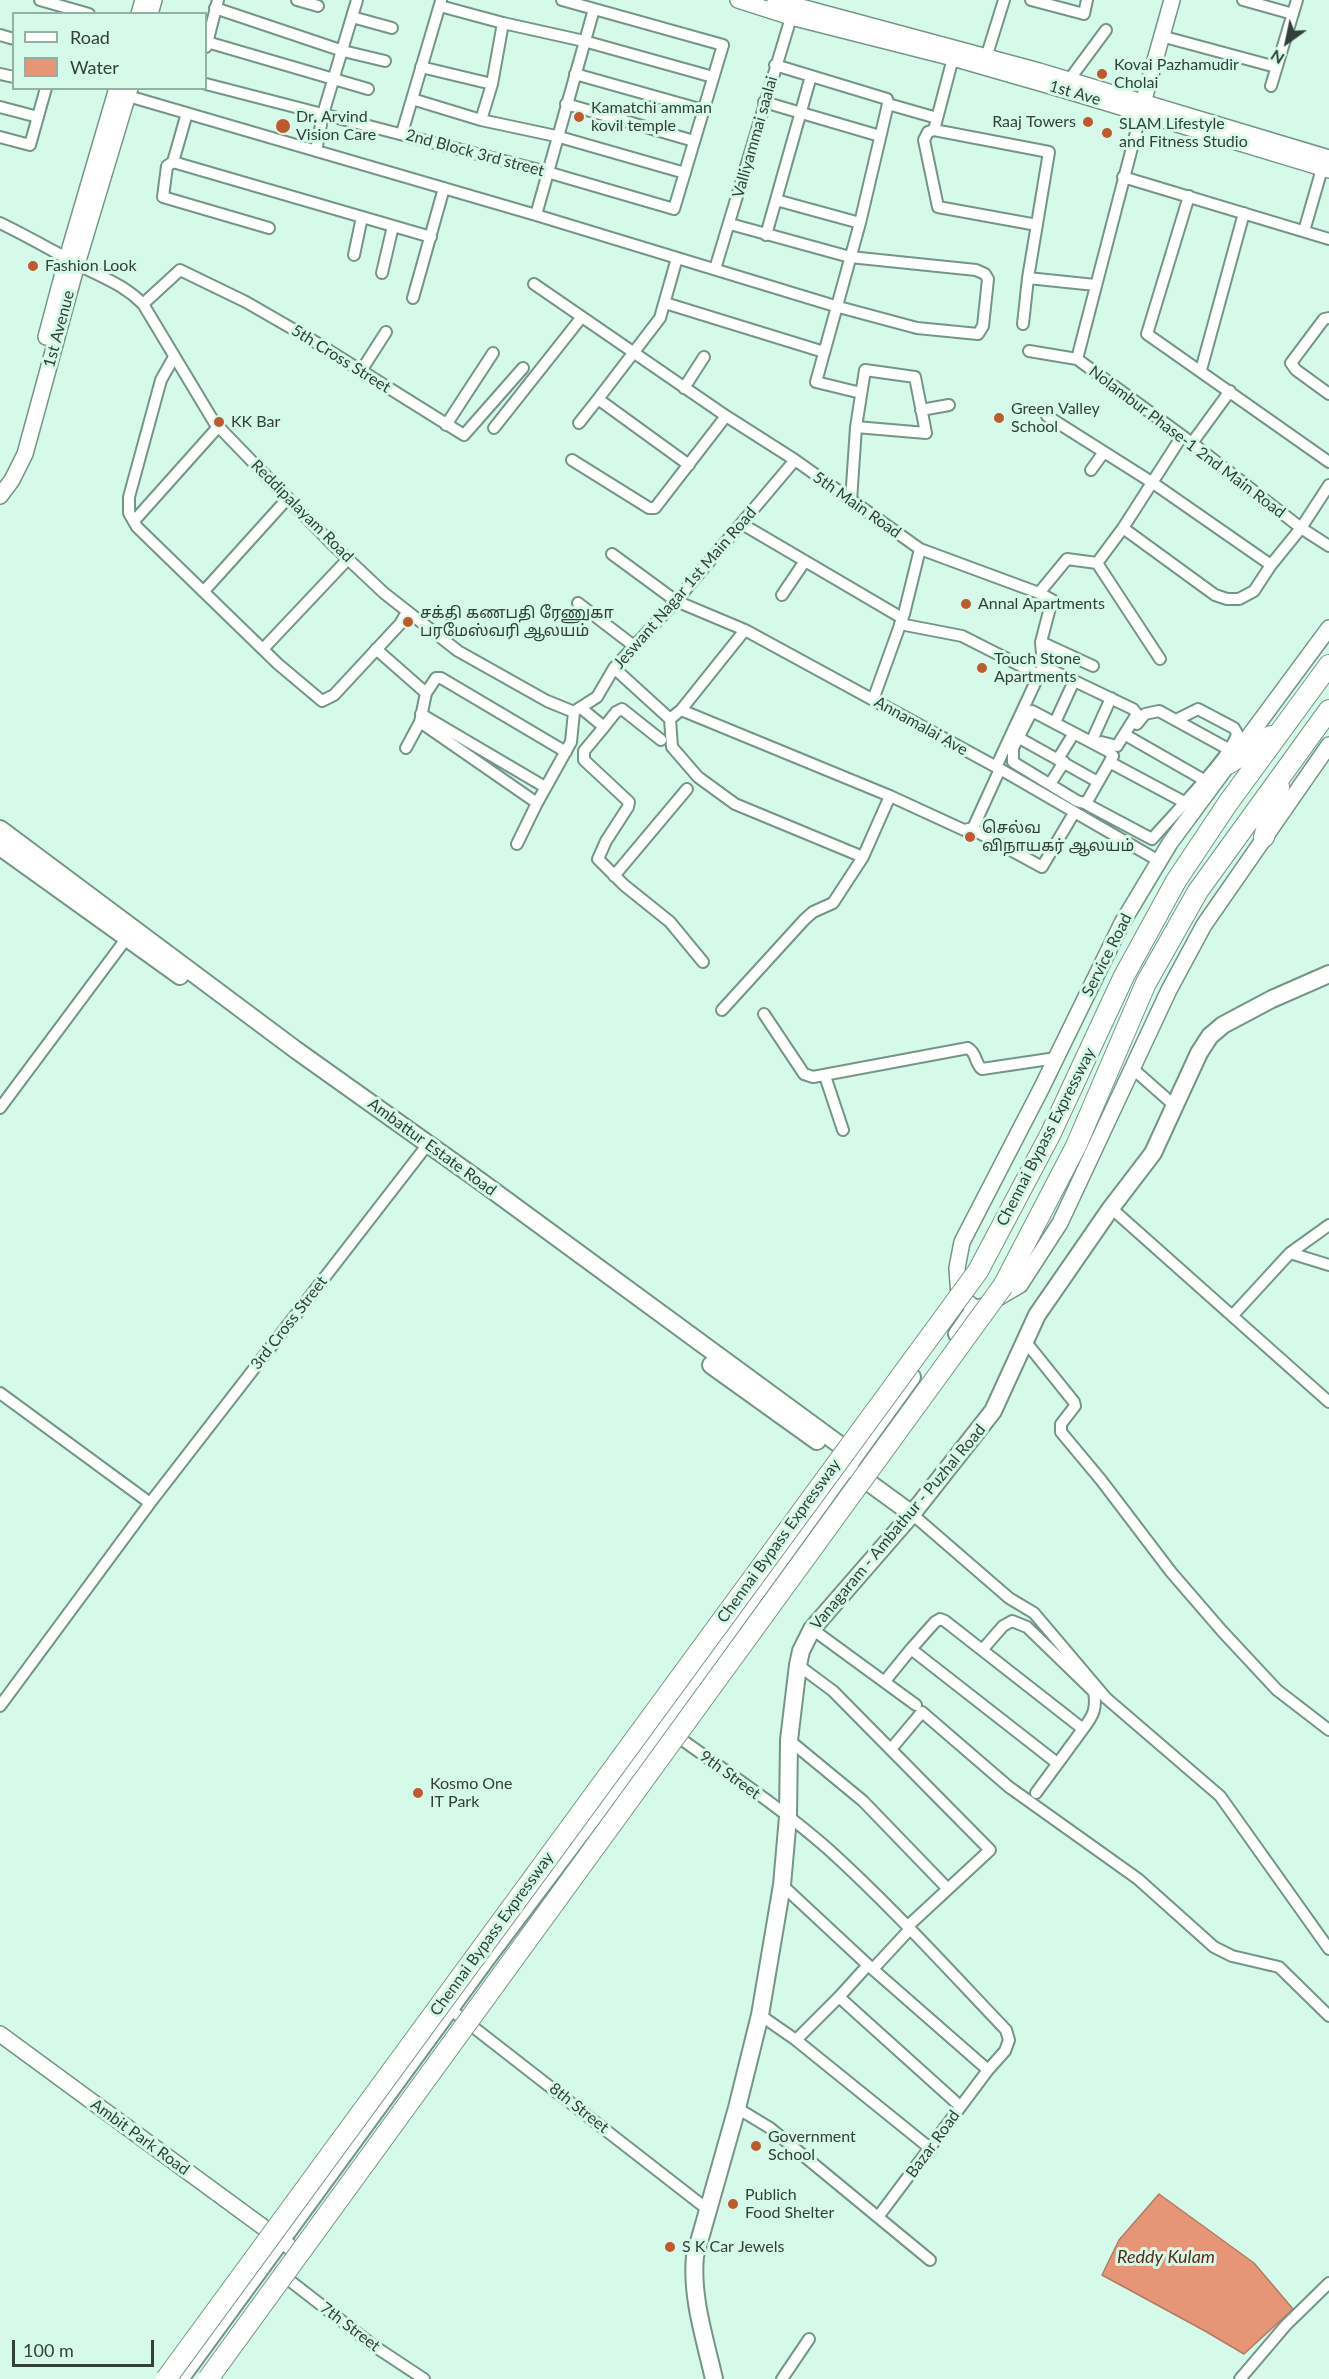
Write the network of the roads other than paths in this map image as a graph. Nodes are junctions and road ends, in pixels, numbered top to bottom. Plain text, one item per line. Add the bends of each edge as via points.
1 (39, 0) edge
2 (297, 0) edge
3 (357, 0) edge
4 (562, 0) edge
5 (738, 0) edge
6 (775, 0) edge
7 (1004, 0) edge
8 (1030, 0) edge
9 (1087, 0) edge
10 (1172, 0) edge
11 (1243, 0) edge
12 (1297, 0) edge
13 (440, 3) edge
14 (216, 4) edge
15 (318, 6) dead end
16 (70, 7) edge
17 (795, 8) edge
18 (594, 9) junction
19 (1293, 14) junction
20 (352, 17) junction
21 (503, 23) junction
22 (392, 28) dead end
23 (1106, 30) dead end
24 (1161, 36) junction
25 (893, 37) junction
26 (207, 40) edge
27 (584, 41) junction
28 (207, 44) edge
29 (343, 51) junction
30 (953, 58) junction
31 (386, 61) dead end
32 (985, 62) junction
33 (775, 65) junction
34 (421, 67) junction
35 (1276, 67) junction
36 (575, 74) junction
37 (811, 76) junction
38 (713, 78) junction
39 (334, 80) junction
40 (1069, 80) junction
41 (207, 84) edge
42 (492, 84) junction
43 (1271, 86) dead end
44 (368, 89) dead end
45 (45, 90) edge
46 (122, 93) edge
47 (412, 99) junction
48 (764, 102) junction
49 (566, 104) junction
50 (888, 104) junction
51 (0, 106) edge
52 (1142, 107) junction
53 (703, 110) junction
54 (187, 113) junction
55 (802, 113) junction
56 (323, 114) junction
57 (38, 117) junction
58 (937, 118) junction
59 (481, 120) junction
60 (934, 130) junction
61 (402, 134) junction
62 (556, 136) junction
63 (880, 136) junction
64 (0, 137) edge
65 (694, 141) junction
66 (316, 151) junction
67 (173, 162) junction
68 (1327, 163) edge
69 (547, 171) junction
70 (685, 173) junction
71 (1123, 177) junction
72 (444, 188) junction
73 (1189, 196) junction
74 (776, 200) junction
75 (1244, 213) junction
76 (536, 214) junction
77 (362, 217) junction
78 (0, 223) edge
79 (860, 223) junction
80 (730, 224) junction
81 (1036, 225) junction
82 (393, 226) junction
83 (269, 228) dead end
84 (1304, 231) junction
85 (766, 235) junction
86 (431, 237) junction
87 (1329, 239) edge
88 (354, 255) dead end
89 (850, 257) junction
90 (677, 258) junction
91 (72, 261) junction
92 (715, 269) junction
93 (382, 273) dead end
94 (1028, 278) junction
95 (534, 284) dead end
96 (1095, 285) junction
97 (413, 298) dead end
98 (665, 303) junction
99 (143, 304) junction
100 (835, 306) junction
101 (582, 318) junction
102 (1329, 318) edge
103 (1023, 324) dead end
104 (386, 332) dead end
105 (1029, 351) dead end
106 (824, 352) junction
107 (493, 353) dead end
108 (633, 354) junction
109 (174, 357) junction
110 (704, 357) dead end
111 (1077, 359) junction
112 (523, 368) dead end
113 (1201, 370) junction
114 (361, 371) junction
115 (684, 388) junction
116 (1230, 391) junction
117 (861, 393) junction
118 (1329, 394) edge
119 (598, 399) junction
120 (949, 405) dead end
121 (921, 410) junction
122 (726, 416) junction
123 (1047, 416) dead end
124 (579, 423) dead end
125 (446, 425) junction
126 (218, 427) junction
127 (856, 427) junction
128 (494, 428) dead end
129 (1182, 436) junction
130 (1192, 443) junction
131 (1104, 452) junction
132 (572, 460) dead end
133 (795, 460) junction
134 (1329, 462) edge
135 (689, 465) junction
136 (1091, 470) dead end
137 (0, 479) edge
138 (1153, 483) junction
139 (1329, 485) edge
140 (0, 496) edge
141 (288, 498) junction
142 (851, 501) junction
143 (134, 522) junction
144 (741, 524) junction
145 (1123, 528) junction
146 (1301, 528) junction
147 (1329, 546) edge
148 (920, 549) junction
149 (612, 554) dead end
150 (348, 559) junction
151 (805, 561) junction
152 (1097, 563) junction
153 (1271, 565) junction
154 (204, 591) junction
155 (1039, 593) junction
156 (782, 595) dead end
157 (676, 601) junction
158 (578, 603) dead end
159 (407, 612) junction
160 (901, 621) junction
161 (1329, 628) edge
162 (745, 630) junction
163 (1041, 642) junction
164 (634, 646) junction
165 (263, 649) junction
166 (376, 649) junction
167 (1160, 659) dead end
168 (1329, 665) edge
169 (1093, 666) dead end
170 (615, 668) junction
171 (1044, 670) junction
172 (1074, 681) junction
173 (426, 693) junction
174 (1111, 698) junction
175 (873, 700) junction
176 (1030, 704) junction
177 (577, 710) junction
178 (681, 710) junction
179 (1329, 710) edge
180 (420, 718) junction
181 (1057, 718) junction
182 (670, 719) junction
183 (1176, 720) junction
184 (604, 727) junction
185 (1280, 730) junction
186 (1074, 733) junction
187 (1015, 735) junction
188 (1129, 737) junction
189 (1093, 738) junction
190 (661, 740) dead end
191 (1329, 745) edge
192 (406, 748) dead end
193 (566, 752) junction
194 (1229, 757) junction
195 (1061, 761) junction
196 (1113, 764) junction
197 (998, 768) junction
198 (1282, 773) junction
199 (1204, 780) junction
200 (1098, 782) junction
201 (1050, 784) junction
202 (545, 787) junction
203 (687, 789) dead end
204 (890, 796) junction
205 (1184, 802) junction
206 (537, 803) junction
207 (1088, 805) junction
208 (1078, 814) junction
209 (0, 829) edge
210 (972, 829) junction
211 (1264, 837) junction
212 (1152, 838) junction
213 (517, 843) dead end
214 (0, 847) edge
215 (1142, 851) junction
216 (862, 857) junction
217 (1160, 861) junction
218 (614, 876) junction
219 (131, 933) junction
220 (703, 962) dead end
221 (1329, 974) edge
222 (722, 1010) dead end
223 (764, 1014) dead end
224 (1056, 1058) junction
225 (1132, 1068) junction
226 (825, 1076) junction
227 (1175, 1106) junction
228 (0, 1108) edge
229 (843, 1130) dead end
230 (426, 1147) junction
231 (1111, 1208) junction
232 (1329, 1225) edge
233 (1290, 1253) junction
234 (1329, 1265) edge
235 (971, 1305) junction
236 (1233, 1315) junction
237 (1025, 1341) junction
238 (0, 1393) edge
239 (1329, 1402) edge
240 (857, 1466) junction
241 (150, 1503) junction
242 (912, 1514) junction
243 (812, 1629) junction
244 (911, 1649) junction
245 (983, 1649) junction
246 (798, 1665) junction
247 (885, 1681) junction
248 (916, 1705) dead end
249 (0, 1706) edge
250 (666, 1729) junction
251 (1083, 1729) junction
252 (1329, 1730) edge
253 (789, 1740) junction
254 (891, 1749) junction
255 (1057, 1763) junction
256 (1036, 1793) dead end
257 (788, 1817) junction
258 (782, 1885) junction
259 (947, 1888) junction
260 (909, 1927) junction
261 (1329, 1949) edge
262 (870, 1967) junction
263 (839, 1997) junction
264 (456, 2013) junction
265 (760, 2016) junction
266 (1329, 2016) edge
267 (0, 2034) edge
268 (796, 2040) junction
269 (988, 2070) junction
270 (960, 2106) junction
271 (737, 2108) junction
272 (931, 2149) junction
273 (707, 2209) junction
274 (878, 2217) junction
275 (287, 2245) junction
276 (930, 2260) dead end
277 (278, 2271) junction
278 (1329, 2283) edge
279 (809, 2339) dead end
280 (166, 2379) edge
281 (180, 2379) edge
282 (200, 2379) edge
283 (208, 2379) edge
284 (424, 2379) edge
285 (714, 2379) edge
286 (782, 2379) edge
287 (1240, 2379) edge

1 - 16 street
2 - 15 street
3 - 20 street
4 - 18 street
5 - 17 street
6 - 17 street
7 - 32 street
8 - 9 street via 1084,14
10 - 24 street
11 - 19 street
12 - 19 street
13 - 21 street
13 - 34 street
14 - 26 street
14 - 29 street
17 - 25 street
17 - 33 street, Valliyammai saalai
18 - 27 street
18 - 38 street via 723,45
19 - 35 street
20 - 22 street
20 - 29 street
21 - 27 street
21 - 42 street
23 - 40 street
24 - 35 street
24 - 52 street
25 - 30 street, 1st Ave
25 - 32 street
27 - 36 street
27 - 38 street
28 - 39 street
29 - 31 street
29 - 39 street
30 - 32 street, 1st Ave
30 - 58 street
32 - 40 street
32 - 52 street, 1st Ave
33 - 37 street
33 - 48 street, Valliyammai saalai
34 - 42 street
34 - 47 street
35 - 43 street
36 - 49 street
36 - 53 street
37 - 50 street via 881,96
37 - 55 street
38 - 53 street
39 - 44 street
39 - 56 street
40 - 52 street
41 - 56 street, 2nd Block 3rd street
42 - 59 street
45 - 57 street
46 - 54 street
46 - 91 street, 1st Avenue
47 - 59 street
47 - 61 street
48 - 55 street
48 - 80 street, Valliyammai saalai
49 - 62 street
49 - 65 street
50 - 58 street
50 - 63 street
51 - 57 street
52 - 68 street, 1st Ave
52 - 71 street, Nolambur Phase-1 2nd Main Road
53 - 65 street
54 - 66 street
54 - 67 street
55 - 63 street
55 - 74 street
56 - 61 street, 2nd Block 3rd street
56 - 66 street
57 - 64 street via 30,145
58 - 60 street
59 - 62 street
60 - 81 street via 924,140 938,207
60 - 81 street via 1049,152
61 - 69 street, 2nd Block 3rd street
62 - 69 street
62 - 70 street
63 - 79 street
65 - 70 street
66 - 72 street
67 - 77 street
67 - 83 street via 167,166 163,197
68 - 84 street
69 - 70 street, 2nd Block 3rd street via 674,209
69 - 76 street
71 - 73 street
71 - 96 street, Nolambur Phase-1 2nd Main Road
72 - 76 street
72 - 86 street
73 - 75 street
73 - 113 street via 1147,334
74 - 79 street
74 - 85 street
75 - 84 street
75 - 113 street
76 - 90 street
77 - 82 street
77 - 88 street
78 - 91 street, Reddipalayam Road
79 - 89 street
80 - 85 street
80 - 92 street, Valliyammai saalai
81 - 94 street
82 - 86 street
82 - 93 street
84 - 87 street
85 - 89 street
86 - 97 street
89 - 100 street
89 - 100 street via 985,274 988,279 983,326 978,334 917,328
90 - 92 street
90 - 98 street
91 - 99 street, Reddipalayam Road via 129,290
91 - 137 street, 1st Avenue via 19,441
91 - 140 street, 1st Avenue via 25,454
92 - 100 street
94 - 96 street
94 - 103 street
95 - 101 street, 5th Main Road
96 - 111 street, Nolambur Phase-1 2nd Main Road
98 - 106 street
98 - 108 street via 660,318
99 - 109 street, Reddipalayam Road
99 - 114 street, 5th Cross Street via 180,270 246,302
100 - 106 street
101 - 108 street, 5th Main Road
101 - 128 street
102 - 118 street via 1291,363
104 - 114 street
105 - 111 street
106 - 117 street via 816,382
107 - 125 street
108 - 115 street, 5th Main Road
108 - 119 street
109 - 126 street, Reddipalayam Road
109 - 143 street via 161,380 129,497 129,513
110 - 115 street
111 - 129 street, Nolambur Phase-1 2nd Main Road
112 - 125 street, 5th Cross Street via 468,433 460,434
113 - 116 street
114 - 125 street, 5th Cross Street
115 - 122 street, 5th Main Road
116 - 130 street
116 - 134 street
117 - 121 street via 865,370 915,377
117 - 127 street
119 - 124 street
119 - 135 street
120 - 121 street
121 - 127 street via 926,433
122 - 133 street, 5th Main Road
122 - 135 street
123 - 131 street
126 - 141 street, Reddipalayam Road
126 - 143 street
127 - 142 street
129 - 130 street, Nolambur Phase-1 2nd Main Road
129 - 138 street
130 - 146 street, Nolambur Phase-1 2nd Main Road
131 - 136 street
131 - 138 street
132 - 135 street via 652,509 658,507
133 - 142 street, 5th Main Road
133 - 144 street, Jeswant Nagar 1st Main Road
138 - 145 street
138 - 153 street
139 - 146 street
141 - 150 street, Reddipalayam Road
141 - 154 street
142 - 148 street, 5th Main Road
143 - 154 street
144 - 151 street
144 - 157 street, Jeswant Nagar 1st Main Road
145 - 152 street
145 - 153 street via 1215,595 1239,599 1254,591
146 - 147 street, Nolambur Phase-1 2nd Main Road
146 - 153 street
148 - 155 street, 5th Main Road
148 - 160 street
149 - 157 street, Annamalai Ave
150 - 159 street, Reddipalayam Road
150 - 165 street
151 - 156 street
151 - 160 street
152 - 155 street via 1067,559
152 - 167 street
154 - 165 street
155 - 163 street, 5th Main Road via 1052,600
157 - 162 street, Annamalai Ave
157 - 164 street, Jeswant Nagar 1st Main Road
158 - 164 street
159 - 166 street
159 - 177 street, Reddipalayam Road via 458,651 547,701
160 - 171 street via 962,636
160 - 175 street
161 - 194 street, Service Road
162 - 175 street, Annamalai Ave
162 - 178 street
163 - 169 street
163 - 171 street
164 - 170 street, Jeswant Nagar 1st Main Road
165 - 166 street via 322,701 334,695
166 - 173 street
168 - 185 highway, Chennai Bypass Expressway
170 - 177 street, Jeswant Nagar 1st Main Road via 597,697
170 - 182 street
171 - 172 street
171 - 176 street
172 - 174 street
172 - 181 street
173 - 180 street
173 - 193 street via 436,678 441,678
174 - 189 street
174 - 189 street via 1137,714 1117,746
175 - 197 street, Annamalai Ave
176 - 181 street
176 - 187 street
177 - 184 street, Reddipalayam Road
177 - 193 street
178 - 182 street
178 - 204 street
179 - 198 highway, Chennai Bypass Expressway
180 - 192 street
180 - 202 street
180 - 206 street
181 - 189 street
182 - 216 street via 672,747 719,794
183 - 188 street via 1159,711 1145,714
183 - 194 street
183 - 194 street via 1198,709 1234,728 1237,733
184 - 190 street via 622,709
184 - 218 street via 582,758 629,802 598,856 600,864
185 - 194 highway
185 - 280 highway, Chennai Bypass Expressway, bridge via 1176,881 1124,976 1050,1135 978,1270
186 - 187 street via 1032,711
186 - 195 street
186 - 200 street via 1113,756
187 - 195 street
187 - 197 street
187 - 201 street via 1013,762
188 - 196 street
188 - 199 street
191 - 211 street
193 - 202 street
194 - 199 street
194 - 217 street, Service Road
195 - 200 street
195 - 201 street
196 - 205 street
196 - 207 street
197 - 208 street, Annamalai Ave
197 - 210 street
198 - 211 highway
198 - 283 highway, Chennai Bypass Expressway, bridge via 1198,891 1146,983 1076,1146 1003,1286
199 - 205 street
200 - 201 street via 1084,802
202 - 206 street
203 - 218 street
204 - 210 street via 964,830
204 - 216 street
205 - 212 street
206 - 213 street
207 - 208 street
207 - 212 street
208 - 210 street via 1042,867
208 - 215 street, Annamalai Ave
209 - 219 main road, Ambattur Estate Road
211 - 225 street via 1204,925
212 - 215 street
214 - 219 main road, Ambattur Estate Road
215 - 217 street, Annamalai Ave
216 - 222 street via 833,903 805,919
217 - 224 street, Service Road via 1122,923
218 - 220 street via 670,922
219 - 228 street
219 - 230 main road, Ambattur Estate Road
221 - 227 main road, Vanagaram - Ambathur - Puzhal Road via 1272,999 1210,1036
223 - 226 street via 804,1074
224 - 226 street via 982,1069 968,1048
224 - 235 street, Service Road via 962,1242 957,1268 959,1296
225 - 227 street
225 - 235 street via 1060,1223 1026,1276 1014,1290 984,1306
226 - 229 street
227 - 231 main road, Vanagaram - Ambathur - Puzhal Road via 1154,1153
230 - 240 main road, Ambattur Estate Road
230 - 241 street, 3rd Cross Street
231 - 236 street
231 - 237 main road, Vanagaram - Ambathur - Puzhal Road via 1037,1315
232 - 233 street
233 - 234 street
233 - 236 street
235 - 240 main road
236 - 239 street
237 - 242 main road, Vanagaram - Ambathur - Puzhal Road via 993,1411
237 - 252 street via 1074,1402 1075,1407 1061,1424 1061,1432 1222,1631 1277,1690
238 - 241 street
240 - 242 main road, Ambattur Estate Road
240 - 250 main road
241 - 249 street, 3rd Cross Street
242 - 243 main road, Vanagaram - Ambathur - Puzhal Road
242 - 261 street via 1009,1598 1034,1613 1106,1698 1220,1796
243 - 246 main road, Vanagaram - Ambathur - Puzhal Road
243 - 247 street
244 - 245 street via 940,1619
244 - 247 street
244 - 255 street
245 - 251 street
245 - 251 street via 1012,1621 1027,1627 1094,1692 1093,1716
246 - 253 main road, Vanagaram - Ambathur - Puzhal Road
246 - 254 street via 833,1691
247 - 248 street
250 - 257 street, 9th Street
250 - 264 main road
251 - 255 street
253 - 257 main road, Vanagaram - Ambathur - Puzhal Road
253 - 259 street via 863,1801
254 - 259 street via 990,1850
254 - 266 street via 922,1712 1009,1787 1138,1879 1214,1947 1232,1956 1279,1967
255 - 256 street
257 - 258 main road, Vanagaram - Ambathur - Puzhal Road
257 - 260 street, 9th Street
258 - 262 street
258 - 265 main road, Vanagaram - Ambathur - Puzhal Road
259 - 260 street
260 - 262 street
260 - 269 street, Bazar Road via 1006,2030 1010,2040
262 - 263 street
262 - 269 street
263 - 268 street
263 - 270 street
264 - 273 street, 8th Street
264 - 275 main road
265 - 268 street
265 - 271 main road, Vanagaram - Ambathur - Puzhal Road
267 - 275 street, Ambit Park Road
268 - 272 street
269 - 270 street, Bazar Road
270 - 272 street, Bazar Road
271 - 273 main road, Vanagaram - Ambathur - Puzhal Road
271 - 274 street via 770,2128
272 - 274 street, Bazar Road
273 - 285 main road, Vanagaram - Ambathur - Puzhal Road via 697,2241 693,2276
274 - 276 street
275 - 277 main road
275 - 281 main road
277 - 282 main road
277 - 284 street, 7th Street via 374,2346
278 - 287 street
279 - 286 street

